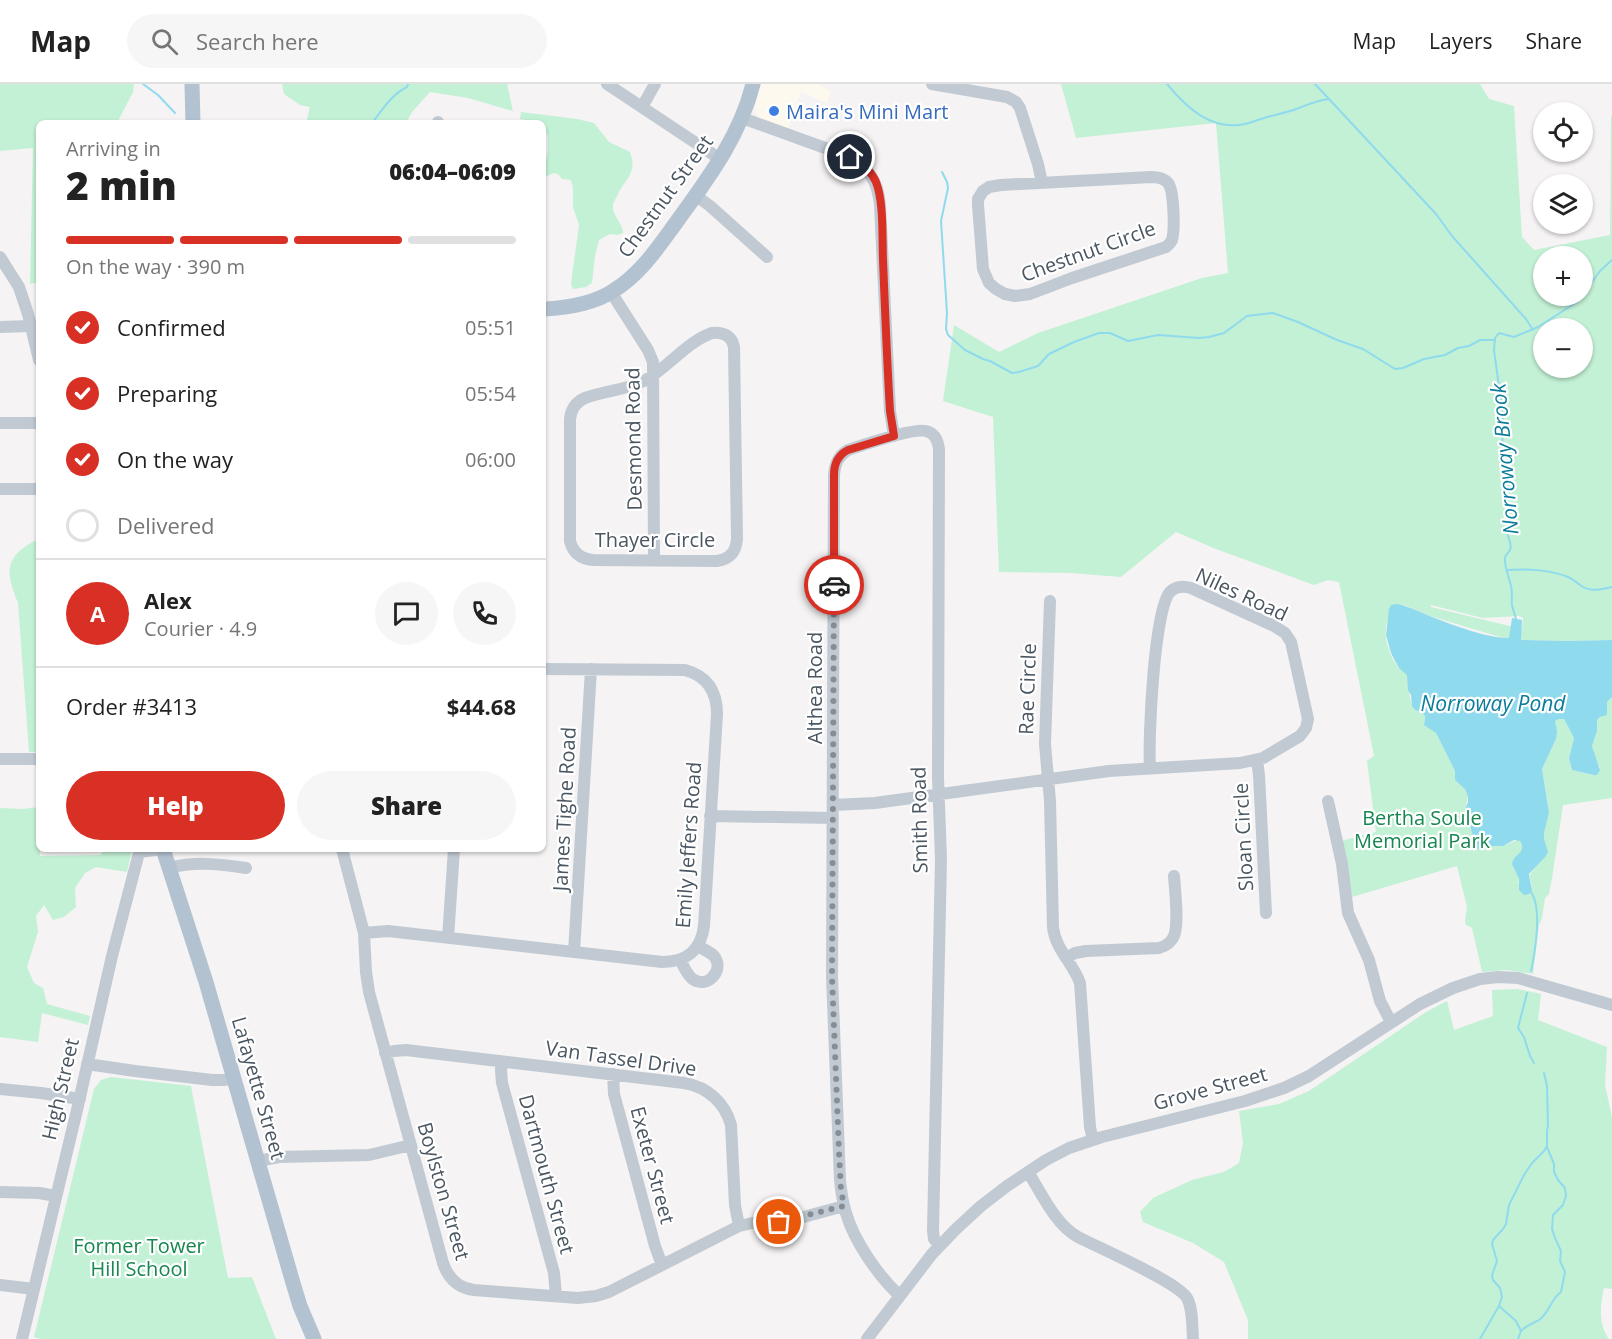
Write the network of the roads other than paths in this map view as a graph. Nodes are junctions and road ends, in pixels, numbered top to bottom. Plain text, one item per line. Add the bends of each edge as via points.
1 (192, 84) edge
2 (608, 84) edge
3 (655, 84) edge
4 (753, 84) edge
5 (932, 84) edge
6 (642, 107) junction
7 (742, 118) junction
8 (192, 120) edge
9 (720, 159) junction
10 (1042, 183) junction
11 (695, 195) junction
12 (0, 257) edge
13 (768, 257) dead end
14 (611, 292) junction
15 (546, 309) edge
16 (31, 326) junction
17 (0, 327) edge
18 (36, 347) edge
19 (653, 374) junction
20 (0, 423) edge
21 (36, 423) edge
22 (894, 436) junction
23 (0, 489) edge
24 (36, 489) edge
25 (654, 560) junction
26 (1050, 601) dead end
27 (546, 669) edge
28 (591, 669) junction
29 (0, 759) edge
30 (36, 759) edge
31 (1257, 760) junction
32 (1150, 768) junction
33 (1048, 779) junction
34 (939, 795) junction
35 (1328, 801) dead end
36 (833, 811) junction
37 (710, 816) junction
38 (138, 852) edge
39 (164, 852) edge
40 (343, 852) edge
41 (454, 852) edge
42 (169, 868) junction
43 (246, 868) dead end
44 (1174, 876) dead end
45 (1266, 913) dead end
46 (364, 933) junction
47 (448, 938) junction
48 (698, 946) junction
49 (574, 952) junction
50 (1066, 958) junction
51 (680, 960) junction
52 (1612, 1005) edge
53 (1391, 1022) junction
54 (385, 1053) junction
55 (501, 1061) junction
56 (87, 1064) junction
57 (613, 1074) junction
58 (234, 1078) junction
59 (0, 1089) edge
60 (80, 1099) junction
61 (1093, 1140) junction
62 (411, 1145) junction
63 (258, 1161) junction
64 (1028, 1172) junction
65 (0, 1192) edge
66 (56, 1196) junction
67 (844, 1206) junction
68 (739, 1226) junction
69 (939, 1245) junction
70 (662, 1265) junction
71 (0, 1285) edge
72 (34, 1289) junction
73 (556, 1296) junction
74 (900, 1296) junction
75 (22, 1339) edge
76 (314, 1339) edge
77 (867, 1339) edge
78 (1193, 1339) edge

1 - 8 main road
2 - 6 street
3 - 6 street
4 - 7 main road, Chestnut Street
5 - 10 street via 1003,96 1016,102
6 - 9 street
7 - 9 main road, Chestnut Street
7 - 22 street via 850,157 874,179 880,205
9 - 11 main road, Chestnut Street
10 - 10 street, Chestnut Circle via 1163,179 1172,193 1171,242 1162,249 1030,294 1005,294 989,283 983,269 978,199 993,186
11 - 13 street
11 - 14 main road, Chestnut Street via 644,264
12 - 16 street via 17,283
14 - 15 main road, Chestnut Street via 580,304
14 - 19 street, Desmond Road via 651,354
16 - 17 street
16 - 18 street
19 - 25 street, Desmond Road
19 - 25 street, Thayer Circle via 636,385 585,398 573,407 570,537 572,549 584,558
19 - 25 street, Thayer Circle via 709,334 723,333 732,340 736,548 721,560
20 - 21 street
22 - 34 street, Smith Road via 927,431 936,439 939,449
22 - 36 street, Althea Road via 845,452 834,470
23 - 24 street
26 - 33 street, Rae Circle via 1045,744
27 - 28 street, Emily Jeffers Road
28 - 37 street, Emily Jeffers Road via 685,670 707,682 717,708
28 - 49 street, James Tighe Road
29 - 30 street
31 - 32 street, Niles Road
31 - 32 street, Niles Road via 1297,738 1306,728 1307,710 1291,642 1278,629 1182,587 1167,595 1157,634
31 - 45 street, Sloan Circle
32 - 33 street, Niles Road
33 - 34 street, Niles Road
33 - 50 street, Rae Circle via 1054,931
34 - 36 street, Niles Road
34 - 69 street, Smith Road via 933,1233
35 - 53 street via 1350,918
36 - 37 street, Niles Road
36 - 67 street, Althea Road via 833,994
37 - 48 street, Emily Jeffers Road via 704,926
38 - 56 street, High Street
39 - 42 main road, Lafayette Street
40 - 46 street, Boylston Street
41 - 47 street
42 - 43 street via 201,863
42 - 58 main road, Lafayette Street
44 - 50 street via 1176,931 1166,945 1086,951
46 - 47 street via 388,931
46 - 54 street, Boylston Street via 367,985
47 - 49 street
48 - 51 street, Emily Jeffers Road
48 - 51 street via 716,960 713,977 704,982 694,980
49 - 51 street via 662,962
50 - 61 street, Rae Circle via 1081,990
52 - 53 street, Grove Street via 1518,978 1491,977 1438,994
53 - 61 street, Grove Street via 1284,1088
54 - 55 street, Van Tassel Drive via 406,1050
54 - 62 street, Boylston Street
55 - 57 street, Van Tassel Drive
55 - 73 street, Dartmouth Street via 502,1083 554,1273
56 - 58 street via 212,1080
56 - 60 street, High Street
57 - 68 street, Van Tassel Drive via 690,1084 705,1090 721,1104 732,1131
57 - 70 street, Exeter Street via 613,1089
58 - 63 main road, Lafayette Street
59 - 60 street
60 - 66 street, High Street
61 - 64 street, Grove Street via 1056,1154
62 - 63 street via 369,1155
62 - 73 street, Boylston Street via 443,1263 452,1279 469,1290
63 - 76 main road, Lafayette Street via 296,1293
64 - 69 street, Grove Street via 990,1199
64 - 78 street via 1057,1218 1073,1235 1181,1291 1188,1299
65 - 66 street
66 - 72 street, High Street
67 - 68 street, Boylston Street via 785,1222
67 - 74 street, Althea Road via 860,1243
68 - 70 street, Boylston Street
69 - 74 street, Grove Street
70 - 73 street, Boylston Street via 596,1296
71 - 72 street
72 - 75 street, High Street
74 - 77 street, Grove Street

